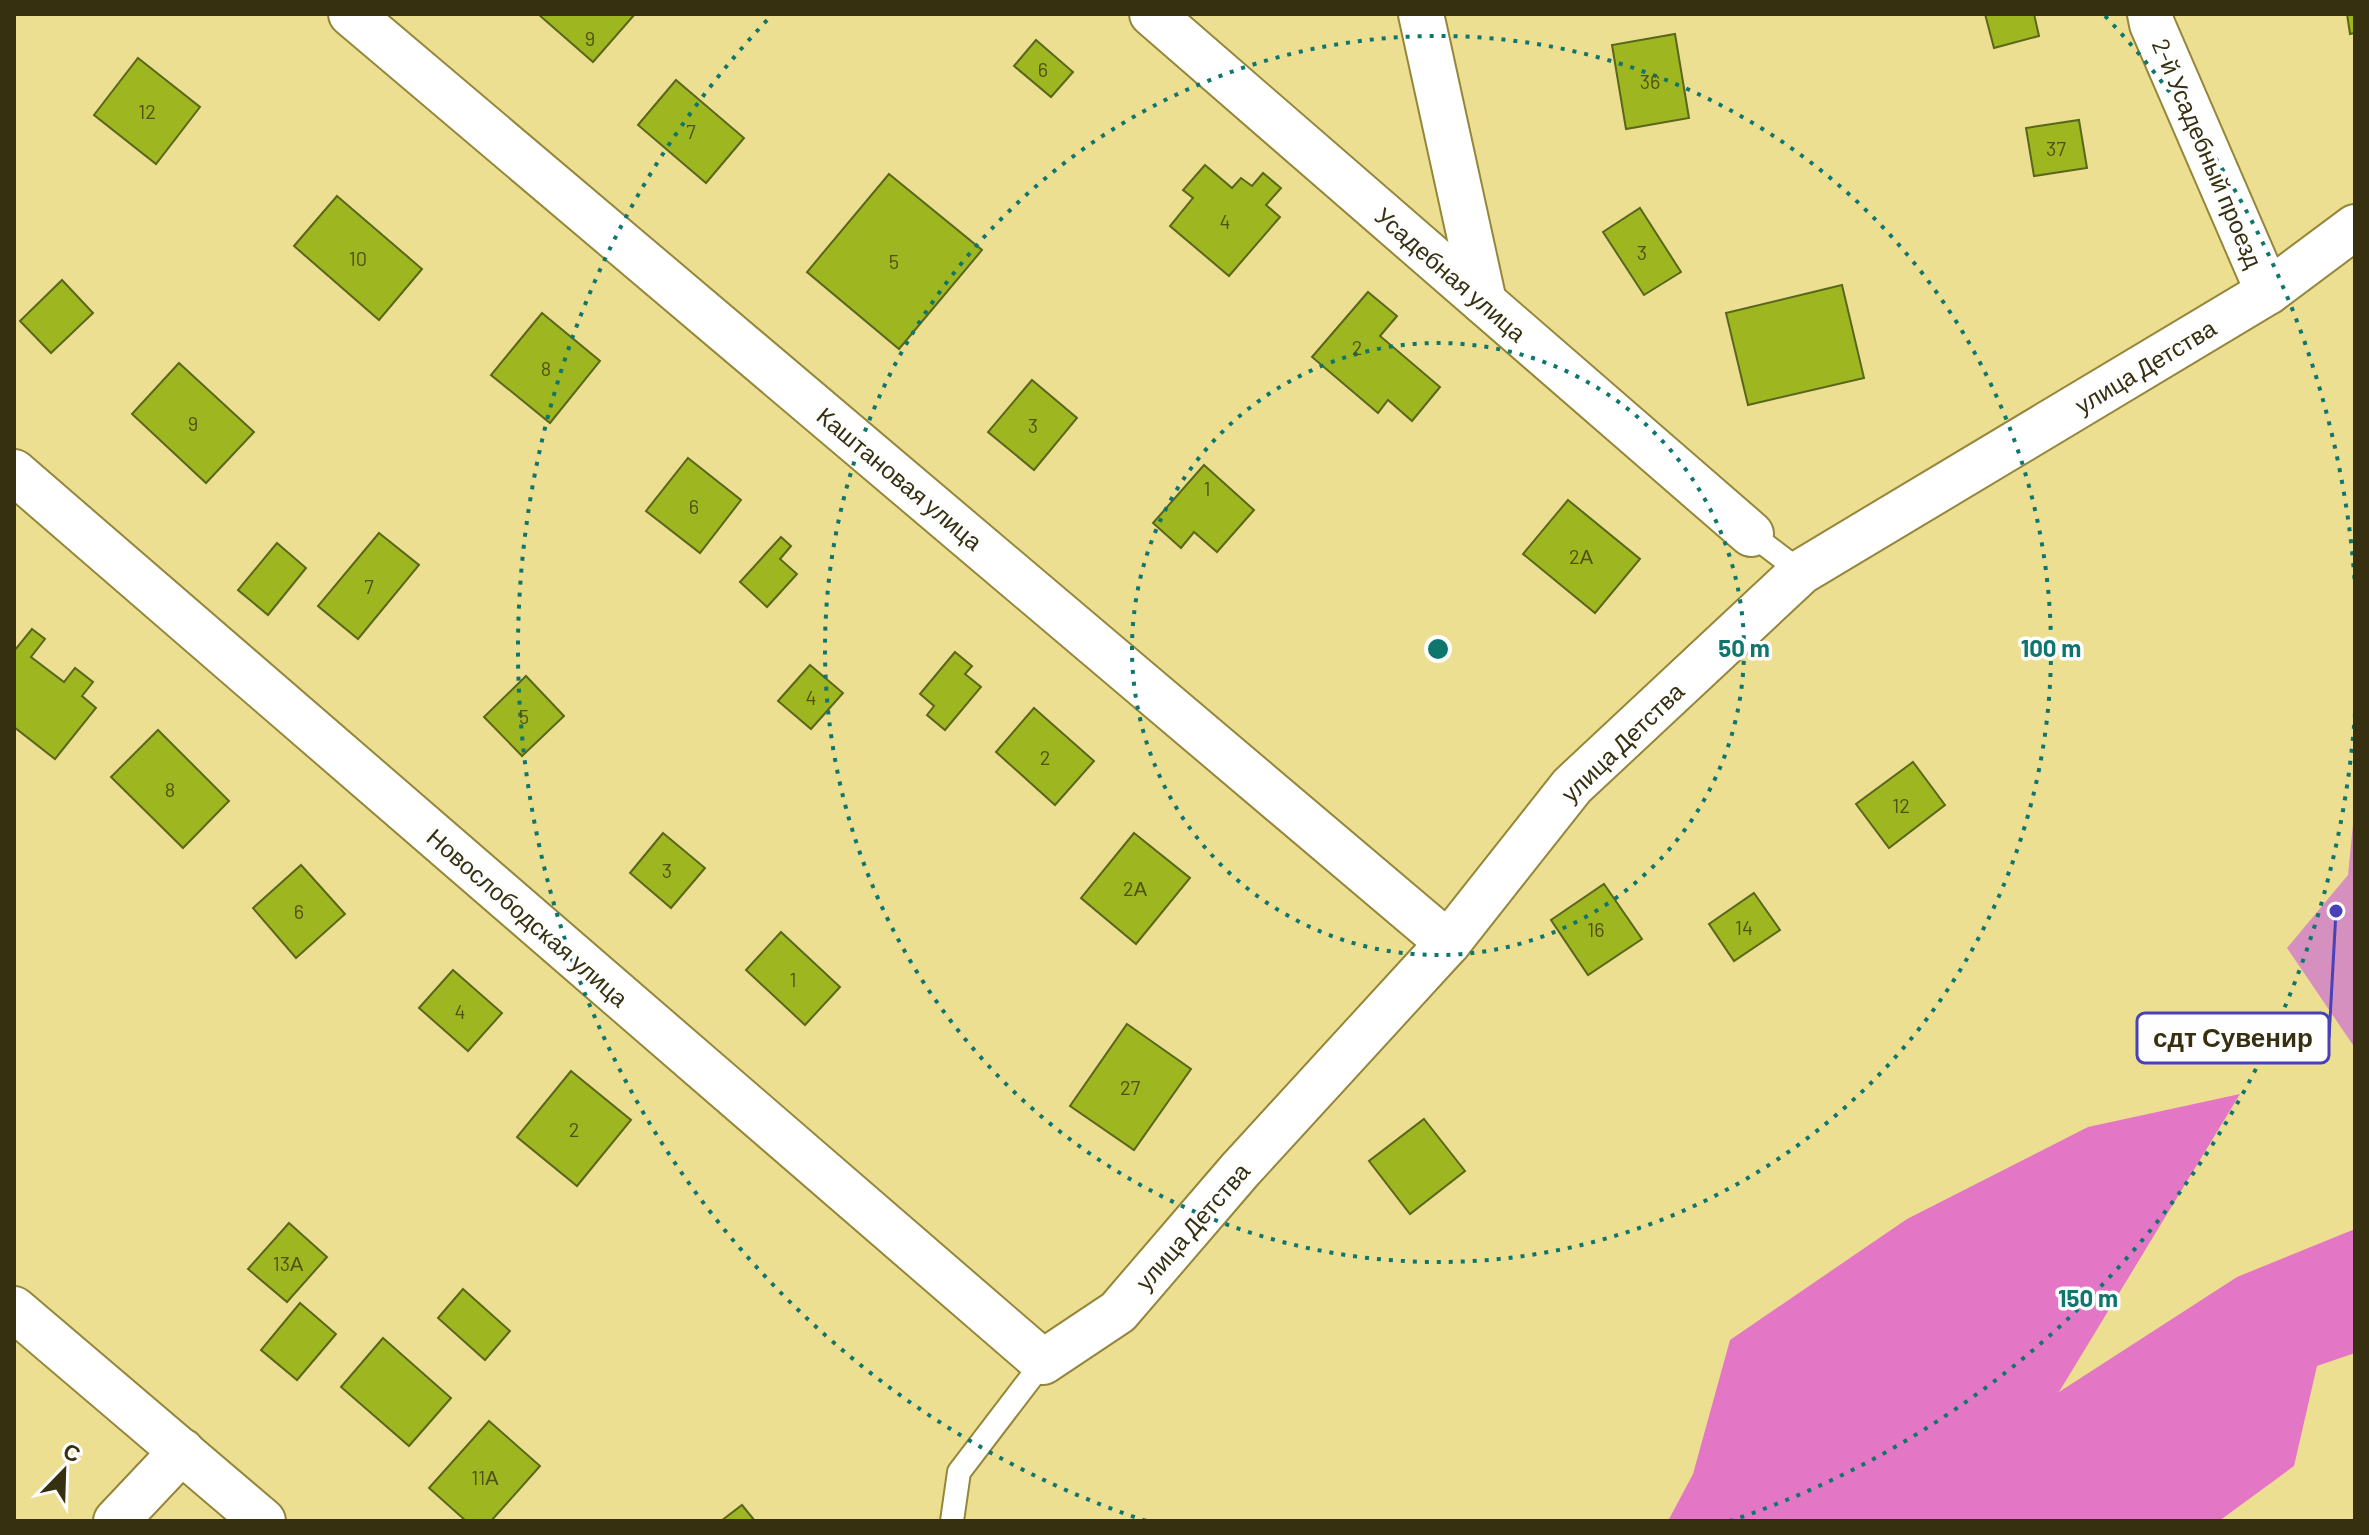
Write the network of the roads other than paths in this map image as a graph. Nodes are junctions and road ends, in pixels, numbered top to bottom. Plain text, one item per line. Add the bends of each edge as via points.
1 (351, 14) edge
2 (1152, 14) edge
3 (1421, 14) edge
4 (2150, 14) edge
5 (2355, 227) edge
6 (2268, 292) junction
7 (1484, 302) junction
8 (14, 472) edge
9 (1751, 534) joint
10 (1801, 572) junction
11 (1448, 943) junction
12 (14, 1309) edge
13 (1043, 1362) junction
14 (182, 1451) junction
15 (116, 1521) edge
16 (263, 1521) edge
17 (952, 1521) edge

1 - 11 street, Каштановая улица
2 - 7 street, Усадебная улица
3 - 7 street
4 - 6 street, 2-й Усадебный проезд
5 - 6 street, улица Детства
6 - 10 street, улица Детства
7 - 9 street, Усадебная улица
8 - 13 street, Новослободская улица
9 - 10 lane
10 - 11 street, улица Детства via 1572,786
11 - 13 street, улица Детства via 1118,1312
12 - 14 street
13 - 17 lane via 959,1472
14 - 15 street
14 - 16 street

